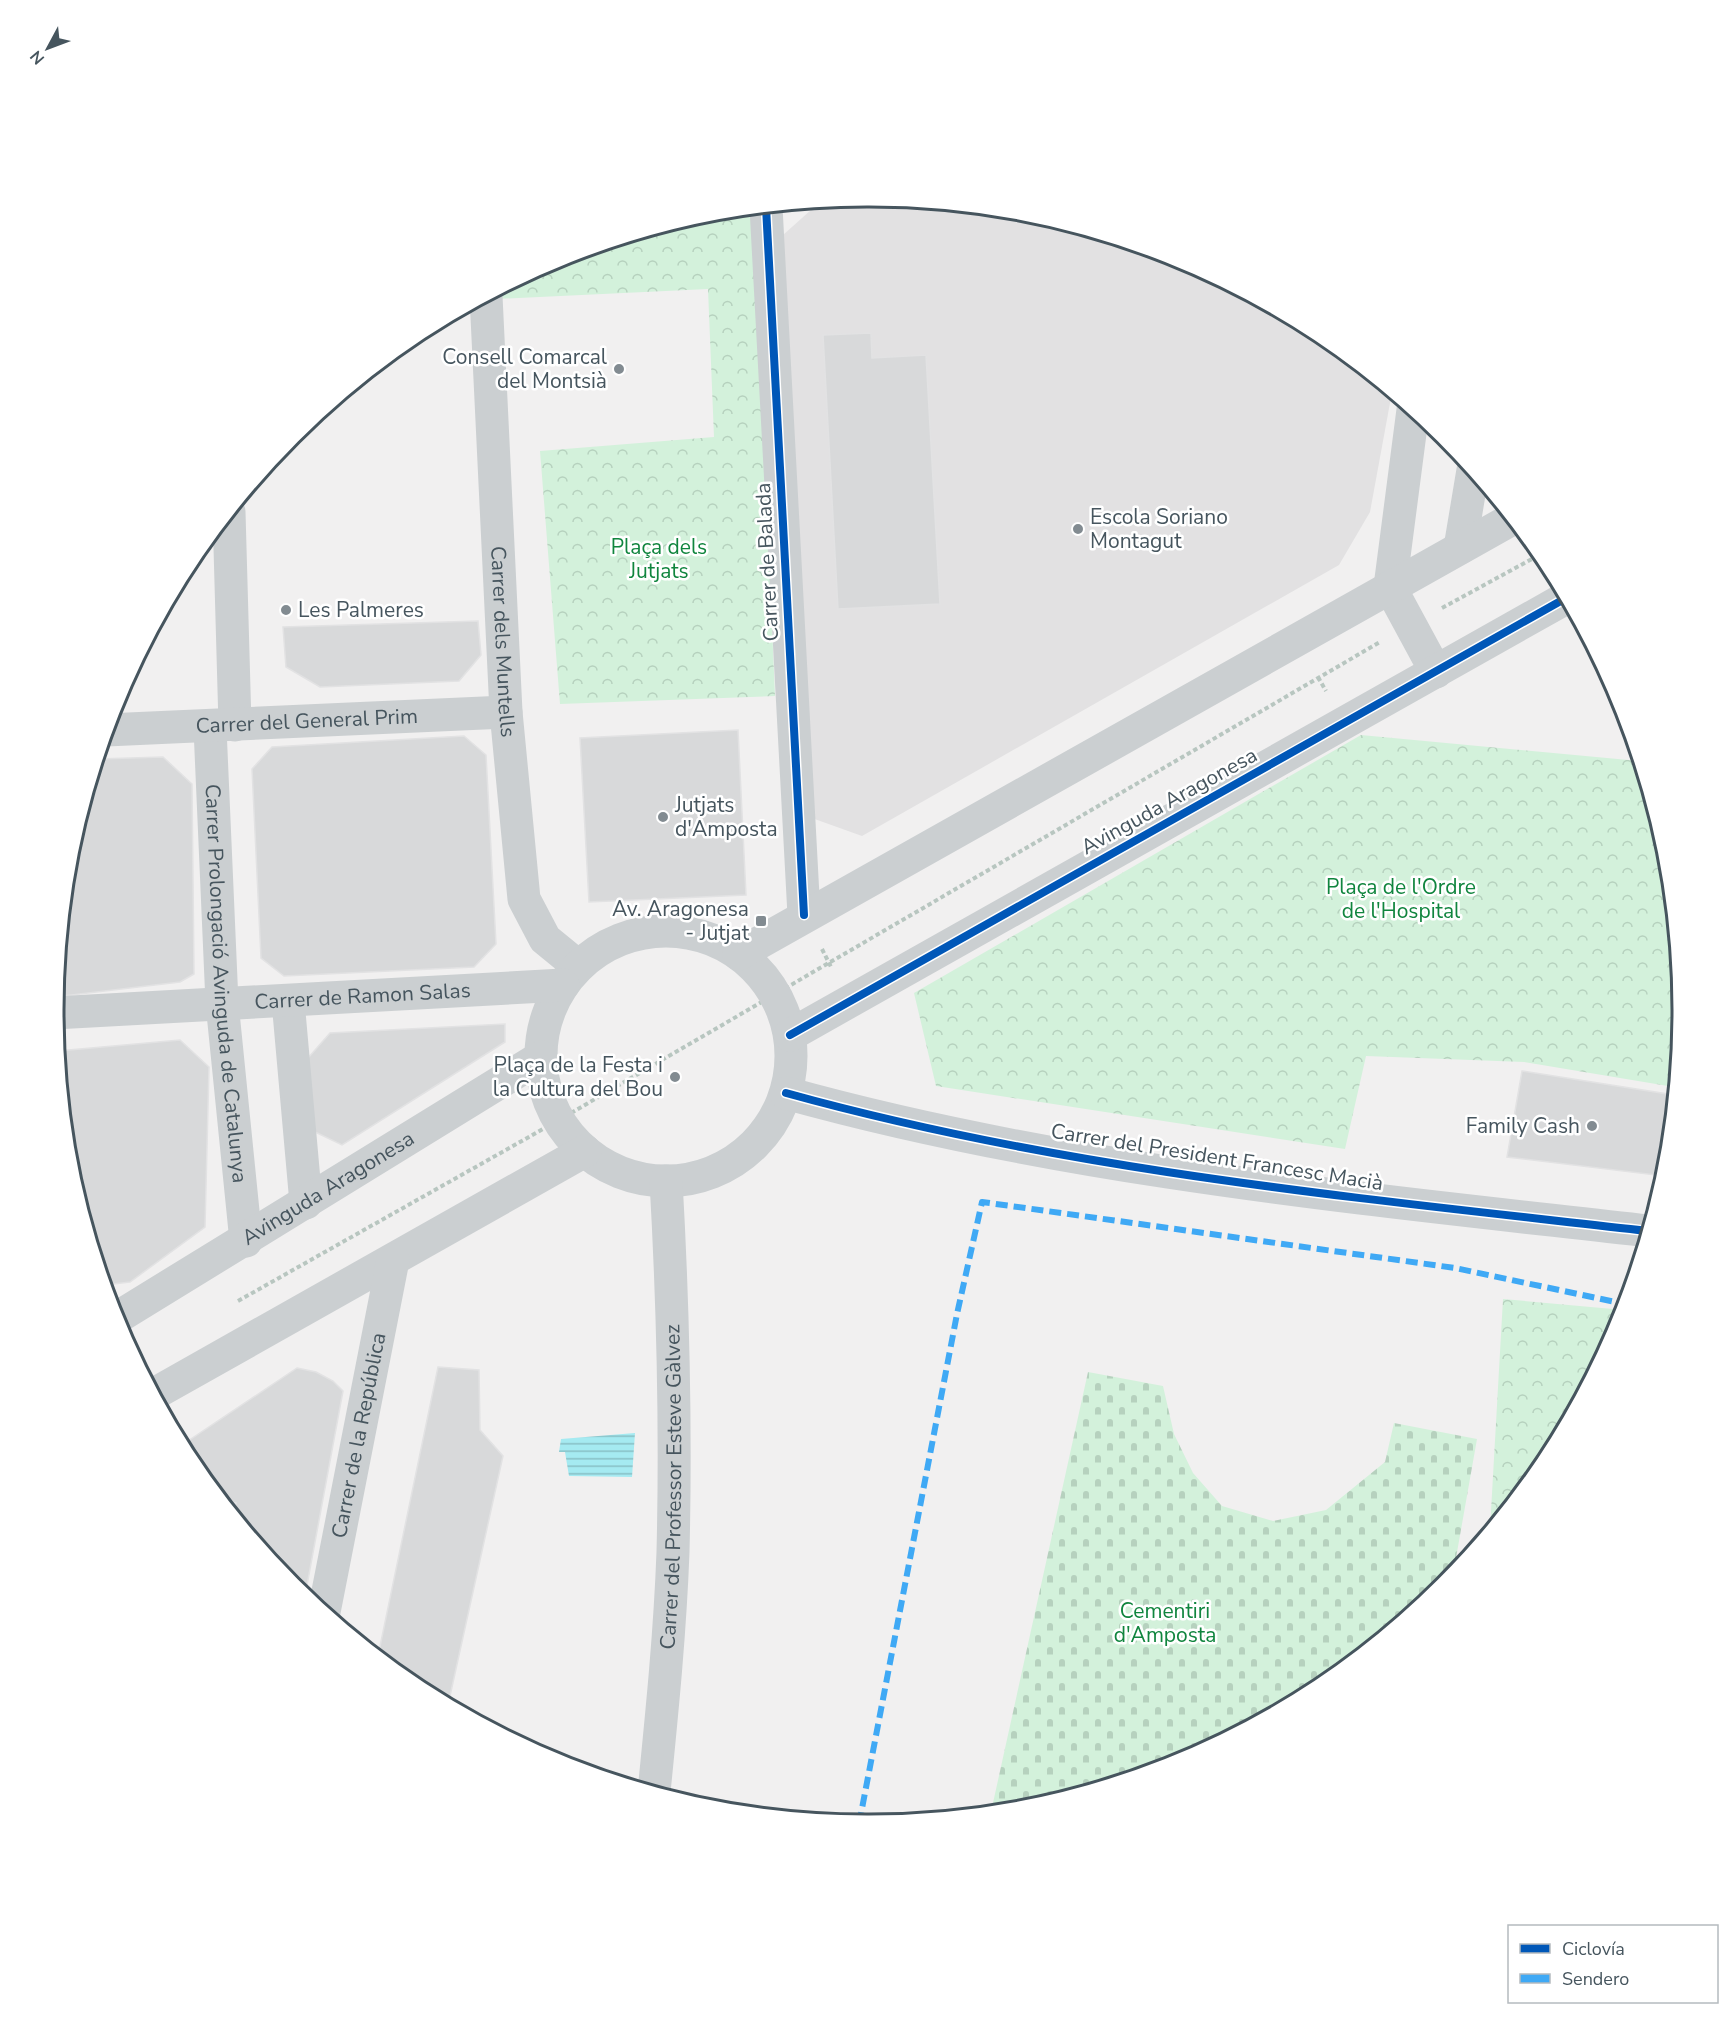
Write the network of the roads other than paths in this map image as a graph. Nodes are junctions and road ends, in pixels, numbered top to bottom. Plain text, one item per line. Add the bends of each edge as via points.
1 (766, 214) edge
2 (486, 304) edge
3 (1412, 419) edge
4 (1471, 480) edge
5 (1506, 522) edge
6 (229, 524) edge
7 (1460, 548) junction
8 (1390, 587) junction
9 (1559, 602) edge
10 (1436, 672) junction
11 (506, 712) junction
12 (222, 726) junction
13 (116, 730) edge
14 (804, 915) junction
15 (738, 954) junction
16 (570, 975) junction
17 (288, 1001) junction
18 (222, 1003) junction
19 (64, 1012) edge
20 (790, 1035) junction
21 (541, 1057) junction
22 (786, 1093) junction
23 (585, 1151) junction
24 (666, 1181) junction
25 (306, 1203) junction
26 (1640, 1230) edge
27 (246, 1241) junction
28 (393, 1260) junction
29 (124, 1313) edge
30 (160, 1390) edge
31 (326, 1603) edge
32 (655, 1785) edge

1 - 14 street, Carrer de Balada
2 - 11 street, Carrer dels Muntells
3 - 8 street
4 - 7 street
5 - 7 street
6 - 12 street, Carrer Prolongació Avinguda de Catalunya
7 - 8 street
8 - 10 street
8 - 14 street
9 - 10 street, Avinguda Aragonesa
10 - 20 street, Avinguda Aragonesa
11 - 12 street, Carrer del General Prim
11 - 16 street, Carrer dels Muntells via 524,899
12 - 13 street, Carrer del General Prim
12 - 18 street, Carrer Prolongació Avinguda de Catalunya
14 - 15 street
15 - 16 street via 699,935 656,931 614,941
15 - 20 street via 774,993
16 - 17 street, Carrer de Ramon Salas
16 - 21 street via 546,1020
17 - 18 street, Carrer de Ramon Salas
17 - 25 street
18 - 19 street, Carrer de Ramon Salas
18 - 27 street, Carrer Prolongació Avinguda de Catalunya
20 - 22 street
21 - 23 street via 546,1090 559,1120
21 - 25 street, Avinguda Aragonesa
22 - 24 street via 771,1125 747,1151 701,1176
22 - 26 street, Carrer del President Francesc Macià via 874,1117 1235,1182
23 - 24 street via 615,1169
23 - 28 street
24 - 32 street, Carrer del Professor Esteve Gàlvez via 672,1287 673,1553
25 - 27 street, Avinguda Aragonesa
27 - 29 street, Avinguda Aragonesa
28 - 30 street
28 - 31 street, Carrer de la República

